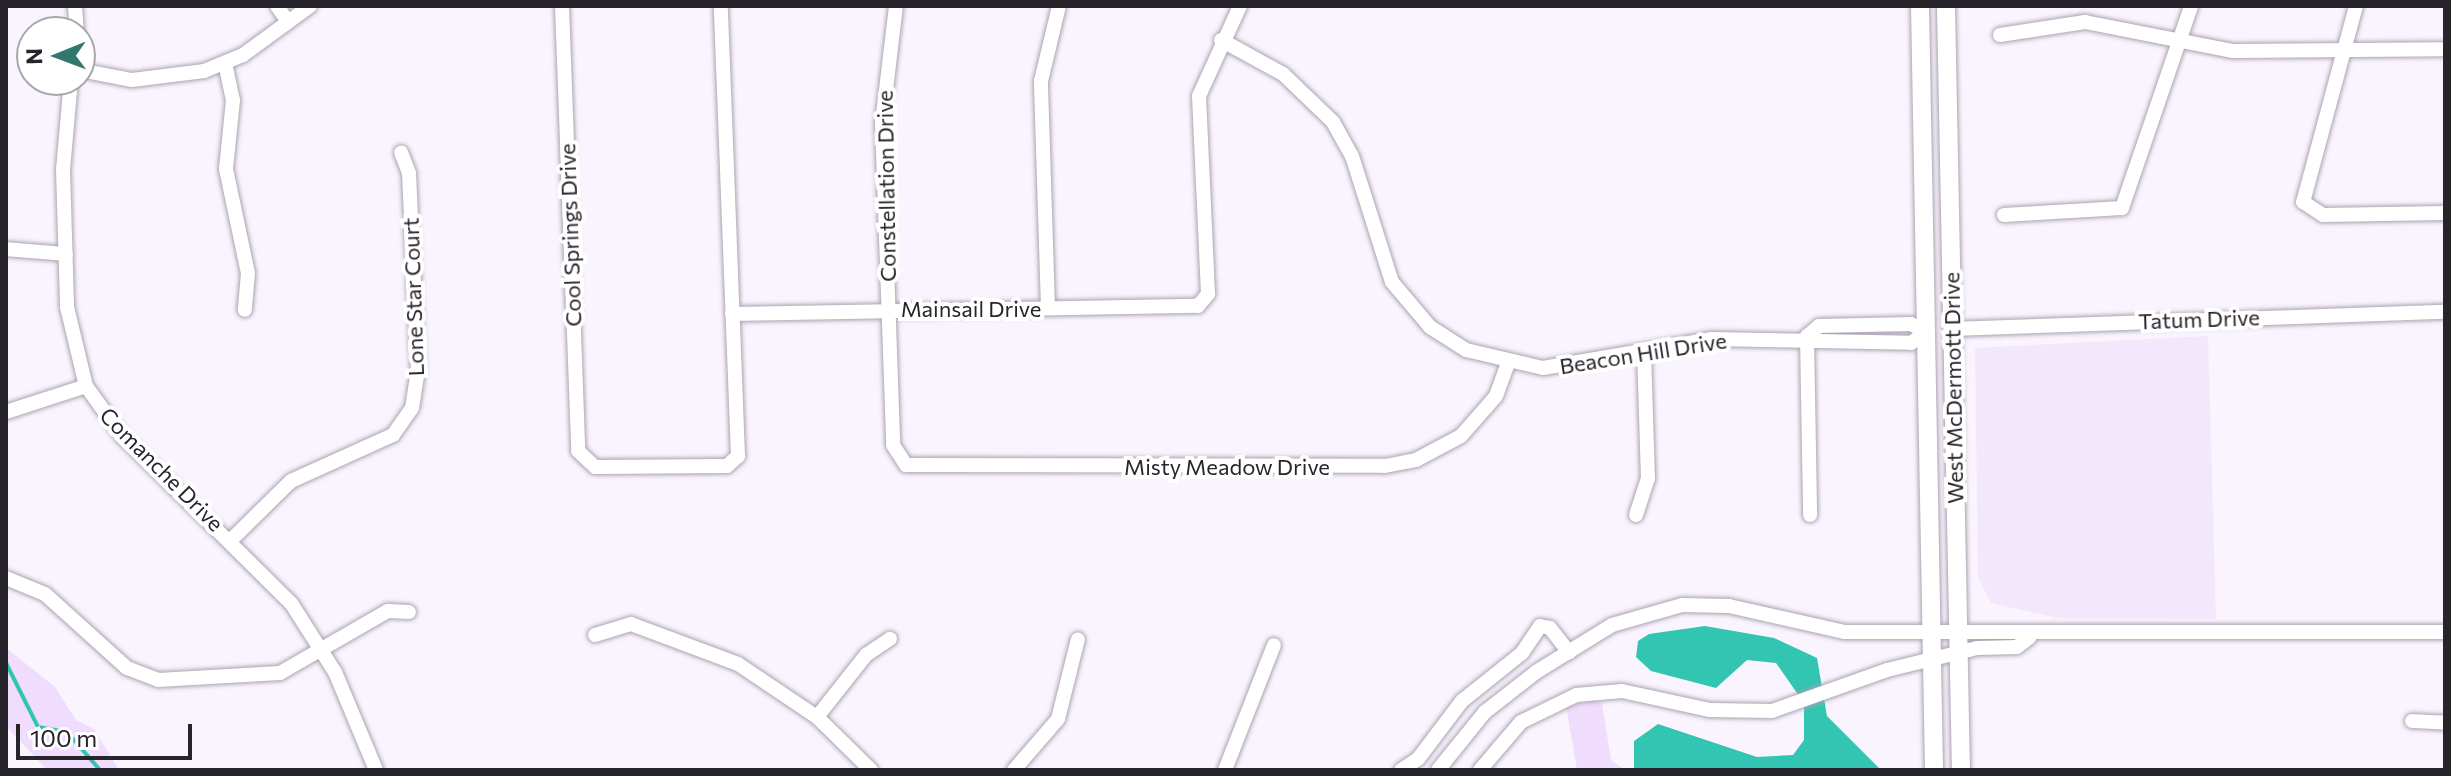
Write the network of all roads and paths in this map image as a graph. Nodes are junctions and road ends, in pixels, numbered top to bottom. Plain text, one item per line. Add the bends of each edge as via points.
1 (277, 6) edge
2 (310, 6) edge
3 (562, 6) edge
4 (721, 6) edge
5 (896, 6) edge
6 (1059, 6) edge
7 (1240, 6) edge
8 (1920, 6) edge
9 (1946, 6) edge
10 (2191, 6) edge
11 (2356, 6) edge
12 (288, 22) junction
13 (2000, 35) dead end
14 (1221, 40) junction
15 (2181, 42) junction
16 (2445, 49) edge
17 (2349, 53) junction
18 (225, 63) junction
19 (96, 72) edge
20 (70, 96) edge
21 (401, 152) dead end
22 (2445, 213) edge
23 (2004, 215) dead end
24 (6, 249) edge
25 (66, 254) junction
26 (1048, 308) junction
27 (889, 309) junction
28 (245, 310) dead end
29 (2445, 312) edge
30 (732, 314) junction
31 (1952, 329) junction
32 (1926, 332) junction
33 (1807, 336) junction
34 (1644, 352) junction
35 (1507, 365) junction
36 (86, 386) junction
37 (6, 412) edge
38 (900, 461) joint
39 (1636, 515) dead end
40 (1810, 515) dead end
41 (233, 538) junction
42 (6, 578) edge
43 (409, 612) dead end
44 (1932, 631) junction
45 (1958, 632) junction
46 (2445, 632) edge
47 (595, 635) dead end
48 (2030, 637) junction
49 (890, 639) dead end
50 (1078, 639) dead end
51 (1274, 645) dead end
52 (323, 650) junction
53 (1569, 652) junction
54 (1958, 652) junction
55 (1932, 660) junction
56 (817, 717) junction
57 (2412, 721) dead end
58 (2445, 723) edge
59 (376, 770) edge
60 (871, 770) edge
61 (1014, 770) edge
62 (1225, 770) edge
63 (1401, 770) edge
64 (1438, 770) edge
65 (1480, 770) edge
66 (1934, 770) edge
67 (1961, 770) edge

1 - 12 street
2 - 12 street
3 - 30 street, Cool Springs Drive via 584,462 736,460
4 - 30 street
5 - 27 street, Constellation Drive via 882,93
6 - 26 street via 1041,81
7 - 14 street
8 - 32 main road, West McDermott Drive
9 - 31 main road, West McDermott Drive
10 - 15 street
11 - 17 street
12 - 18 street
13 - 15 street via 2085,22
14 - 26 street, Mainsail Drive via 1199,96 1206,299 1192,307
14 - 35 street, Beacon Hill Drive via 1283,74 1333,122 1352,156 1382,262 1414,312 1457,345
15 - 17 street via 2233,51
15 - 23 street via 2120,210
16 - 17 street
17 - 22 street via 2302,189 2306,207 2323,215
18 - 19 street via 154,80
18 - 28 street via 233,100 226,169 248,273
20 - 25 street, Comanche Drive via 63,169
21 - 41 street, Lone Star Court via 409,173 418,371 412,408 393,435 291,481
24 - 25 street
25 - 36 street, Comanche Drive via 71,333
26 - 27 street, Mainsail Drive
27 - 30 street, Mainsail Drive
27 - 38 street, Constellation Drive via 893,445
29 - 31 street, Tatum Drive
31 - 32 main road
31 - 45 main road, West McDermott Drive
32 - 33 street, Beacon Hill Drive via 1911,324 1819,326
32 - 44 main road, West McDermott Drive
33 - 34 street, Beacon Hill Drive via 1711,339
33 - 40 street
34 - 35 street, Beacon Hill Drive via 1543,368
34 - 39 street via 1648,479
35 - 38 street, Misty Meadow Drive via 1496,396 1461,436 1416,460 1385,466 912,467
36 - 37 street
36 - 41 street, Comanche Drive via 122,436
41 - 52 street, Comanche Drive
42 - 52 street via 45,594 148,678 268,676
43 - 52 street via 388,611
44 - 45 street
44 - 53 street via 1830,631 1737,607 1682,605 1623,620
44 - 55 main road, West McDermott Drive
45 - 48 street
45 - 54 main road, West McDermott Drive
46 - 48 street
47 - 56 street via 631,624 702,647
48 - 54 street via 2017,647
49 - 56 street via 866,655
50 - 61 street via 1058,719
51 - 62 street
52 - 59 street, Comanche Drive
53 - 63 street via 1550,628 1540,626 1522,653 1462,701 1418,759
53 - 64 street via 1485,712
54 - 55 street
54 - 67 main road, West McDermott Drive
55 - 65 street via 1794,707 1728,712 1633,691 1576,695 1521,722
55 - 66 main road, West McDermott Drive
56 - 60 street
57 - 58 street

